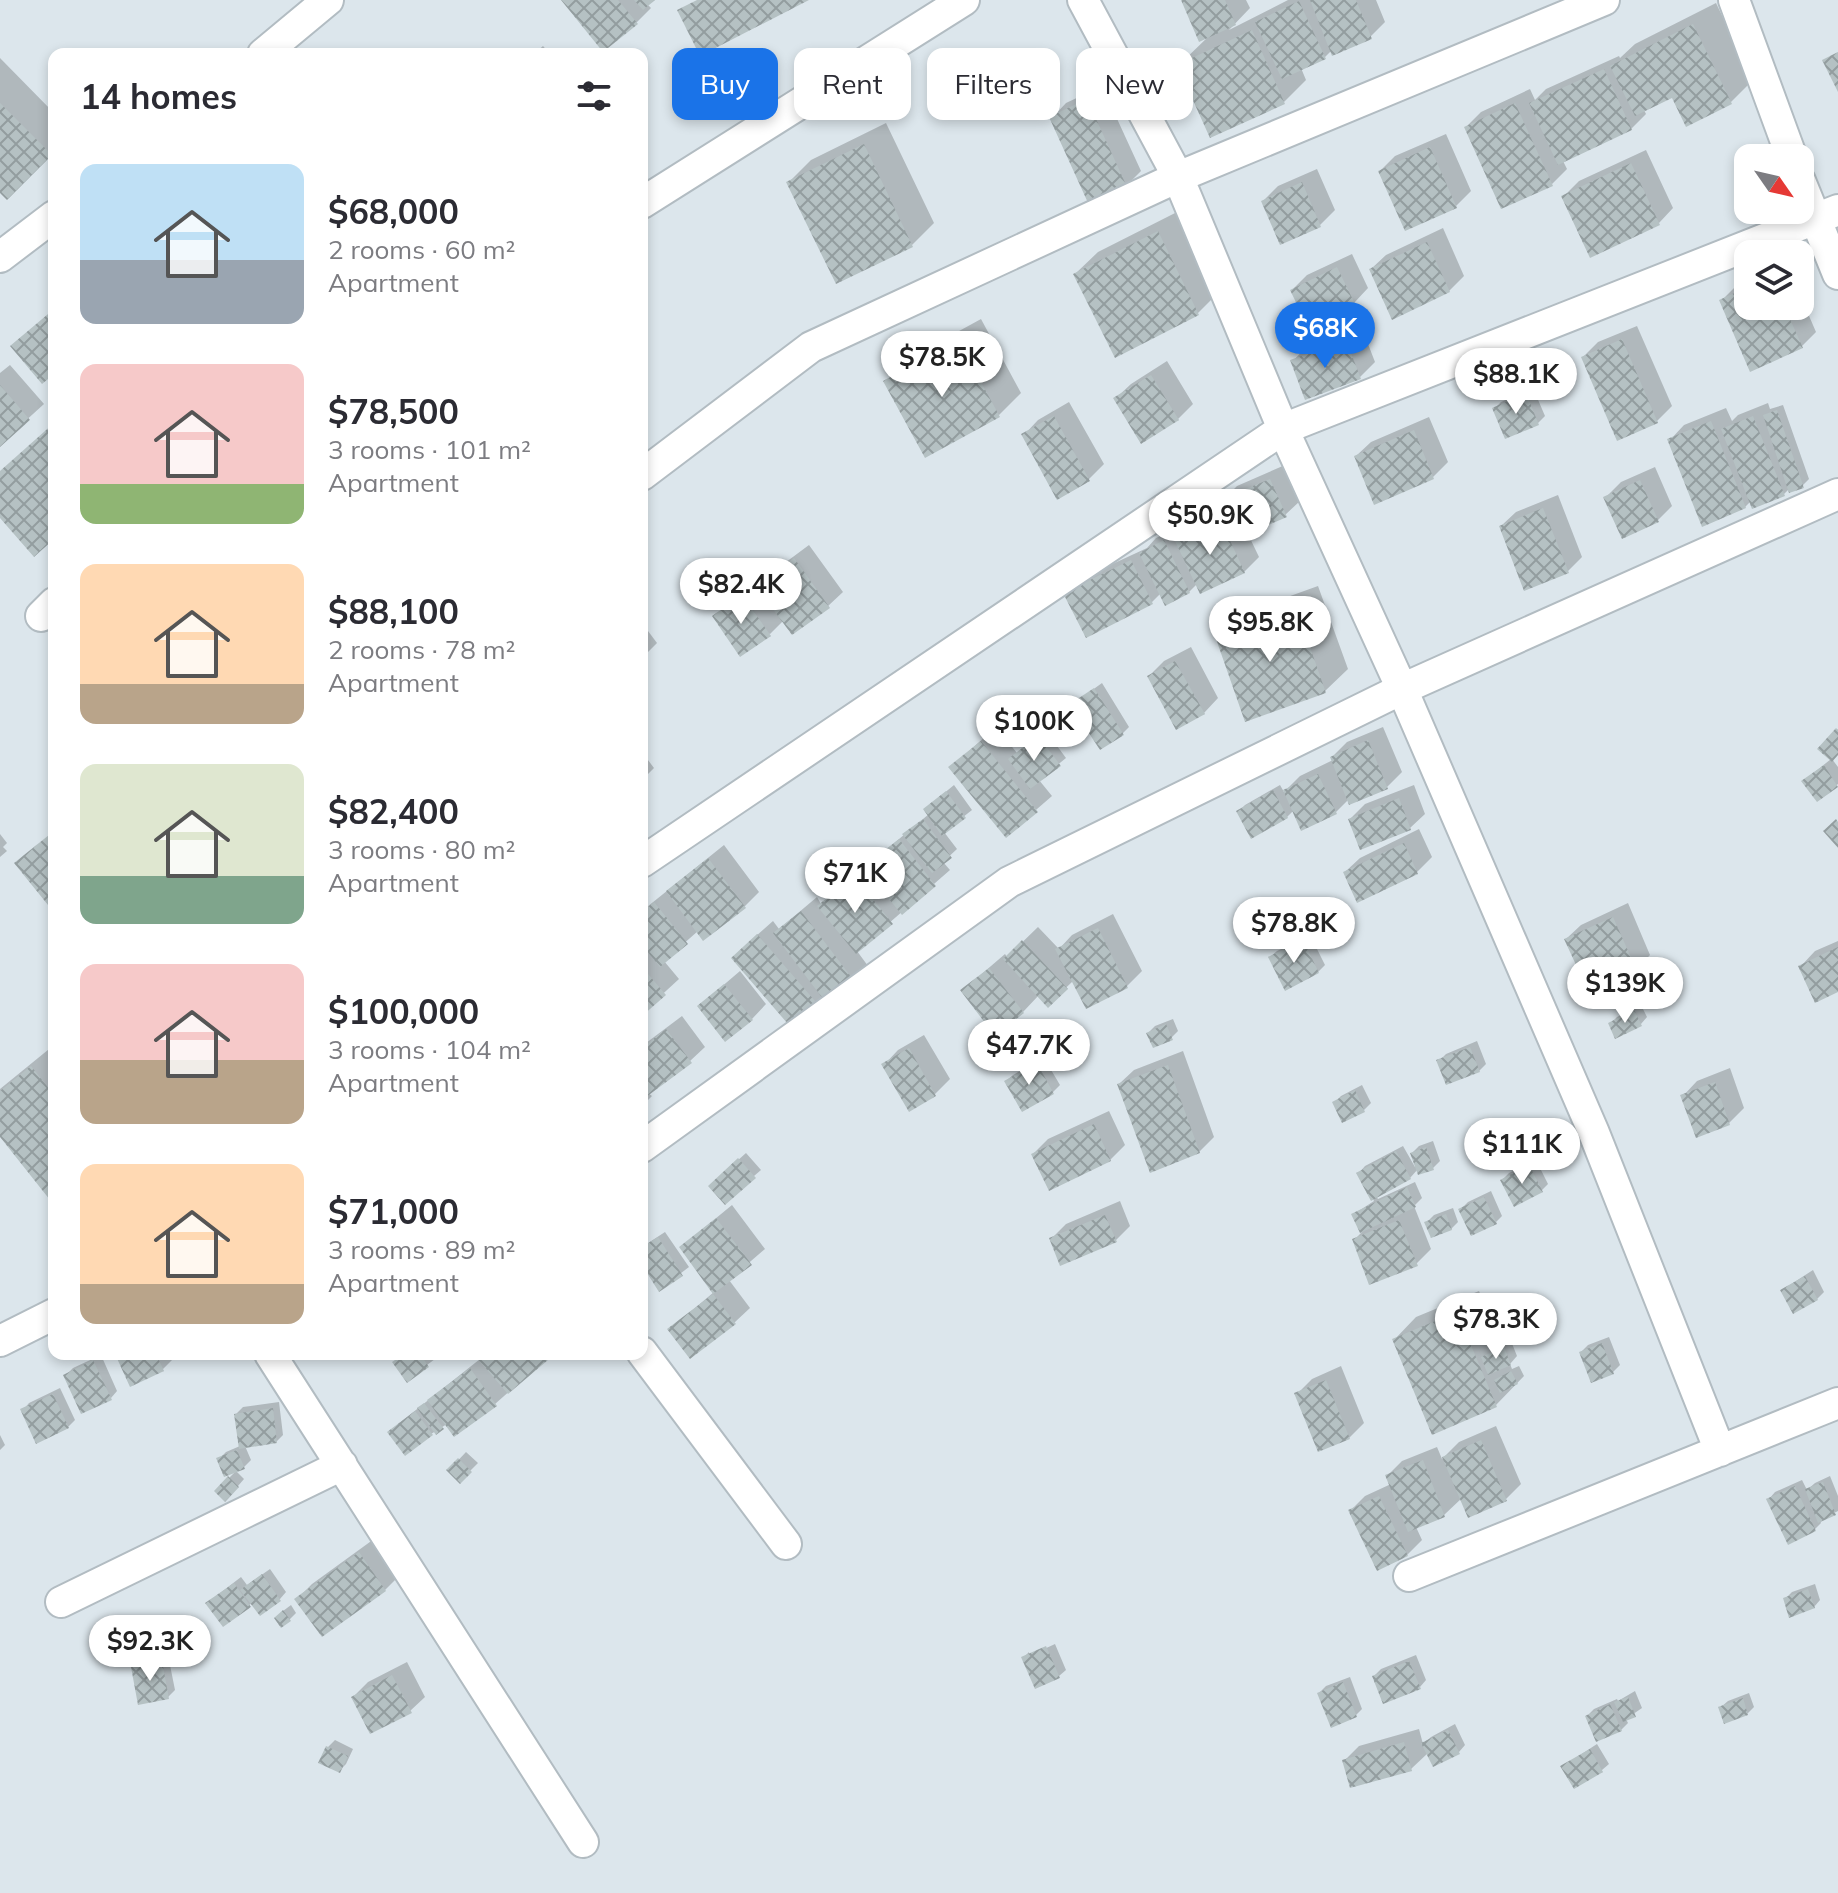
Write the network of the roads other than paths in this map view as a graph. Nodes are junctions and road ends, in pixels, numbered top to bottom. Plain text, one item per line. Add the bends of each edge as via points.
1 (328, 0) edge
2 (964, 0) edge
3 (1083, 0) edge
4 (1604, 0) edge
5 (1734, 0) edge
6 (270, 48) edge
7 (1787, 144) edge
8 (1178, 177) junction
9 (648, 199) edge
10 (1826, 215) edge
11 (48, 221) edge
12 (0, 257) edge
13 (1838, 274) edge
14 (1283, 429) junction
15 (648, 470) edge
16 (1838, 494) edge
17 (1402, 689) junction
18 (648, 858) edge
19 (648, 1143) edge
20 (48, 1317) edge
21 (0, 1341) edge
22 (274, 1360) edge
23 (648, 1360) edge
24 (1838, 1403) edge
25 (1720, 1451) junction
26 (342, 1465) junction
27 (786, 1544) dead end
28 (1409, 1576) dead end
29 (61, 1602) dead end
30 (583, 1842) dead end

1 - 6 street
2 - 9 street
3 - 8 street
4 - 8 street
5 - 7 street
8 - 14 street
8 - 15 street via 811,347
10 - 13 street
10 - 14 street
11 - 12 street
14 - 17 street
14 - 18 street
16 - 17 street
17 - 19 street via 1009,882
17 - 25 street via 1594,1133
20 - 21 street
22 - 26 street
23 - 27 street
24 - 25 street
25 - 28 street
26 - 29 street
26 - 30 street

